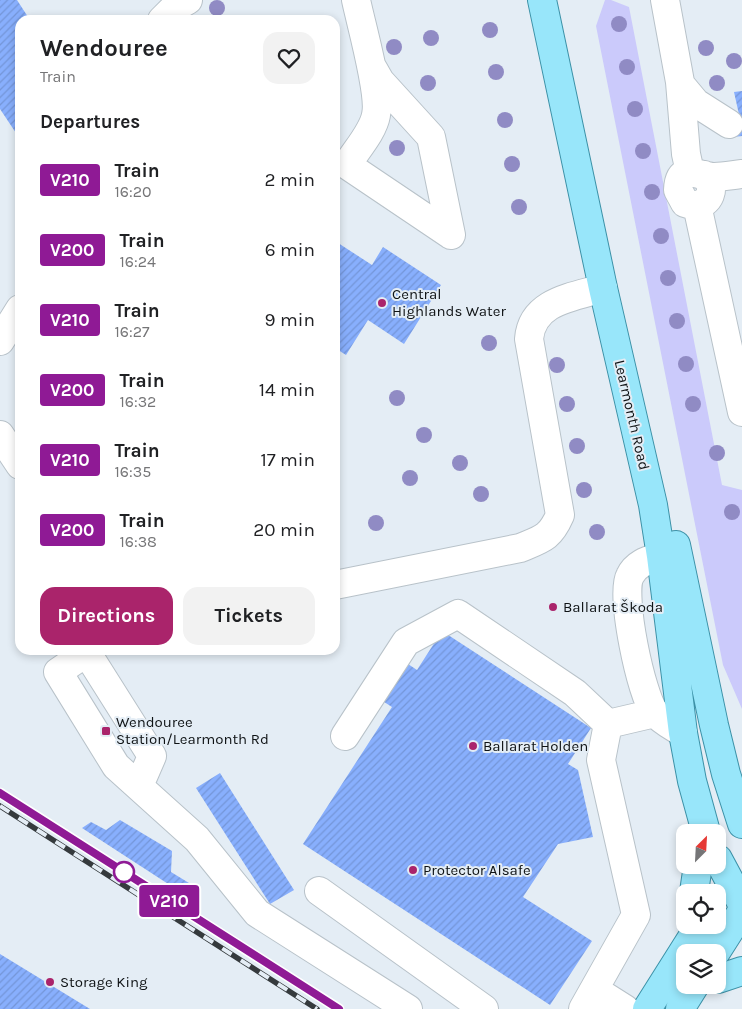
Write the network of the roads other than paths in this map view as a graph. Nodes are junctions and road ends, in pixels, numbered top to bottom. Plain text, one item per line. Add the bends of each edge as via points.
1 (188, 0) edge
2 (356, 0) edge
3 (542, 0) edge
4 (562, 0) edge
5 (665, 0) edge
6 (167, 15) edge
7 (370, 61) junction
8 (680, 85) junction
9 (729, 124) dead end
10 (742, 174) edge
11 (742, 184) edge
12 (700, 187) junction
13 (612, 285) junction
14 (15, 322) edge
15 (9, 338) edge
16 (742, 412) edge
17 (0, 435) edge
18 (15, 458) edge
19 (661, 556) junction
20 (340, 584) edge
21 (83, 655) edge
22 (91, 655) edge
23 (656, 713) junction
24 (608, 724) junction
25 (714, 725) junction
26 (683, 732) junction
27 (346, 736) dead end
28 (742, 755) edge
29 (138, 786) junction
30 (703, 824) edge
31 (742, 824) edge
32 (726, 874) edge
33 (318, 891) dead end
34 (742, 904) edge
35 (742, 911) edge
36 (691, 934) edge
37 (721, 944) edge
38 (742, 972) edge
39 (726, 977) edge
40 (589, 999) edge
41 (408, 1009) edge
42 (484, 1009) edge
43 (625, 1009) edge
44 (647, 1009) edge

1 - 6 lane
2 - 7 lane
3 - 13 main road, Learmonth Road
4 - 13 main road, Learmonth Road
5 - 8 lane
7 - 7 lane via 380,81 431,137 451,235 347,165 376,115
8 - 9 lane via 696,103
8 - 12 lane via 686,154
10 - 12 lane via 713,178
11 - 12 lane via 721,189
12 - 16 lane
13 - 19 main road, Learmonth Road
13 - 20 lane via 548,306 537,314 530,327 529,339 560,515 547,537 520,548
13 - 25 main road, Learmonth Road
14 - 15 lane
17 - 18 lane
19 - 23 lane via 638,566 629,577 626,589 644,691
19 - 26 main road, Learmonth Road
21 - 29 lane via 58,672 116,766
22 - 29 lane via 152,756
23 - 24 lane
23 - 26 lane
24 - 27 lane via 575,693 458,614 406,642
24 - 40 lane via 602,760 636,915
25 - 28 main road via 736,743
25 - 31 main road, Learmonth Road
26 - 30 main road, Learmonth Road
29 - 41 lane via 197,839 257,913
32 - 34 main road
33 - 42 lane
35 - 37 main road
36 - 44 main road
38 - 39 main road
40 - 43 lane

